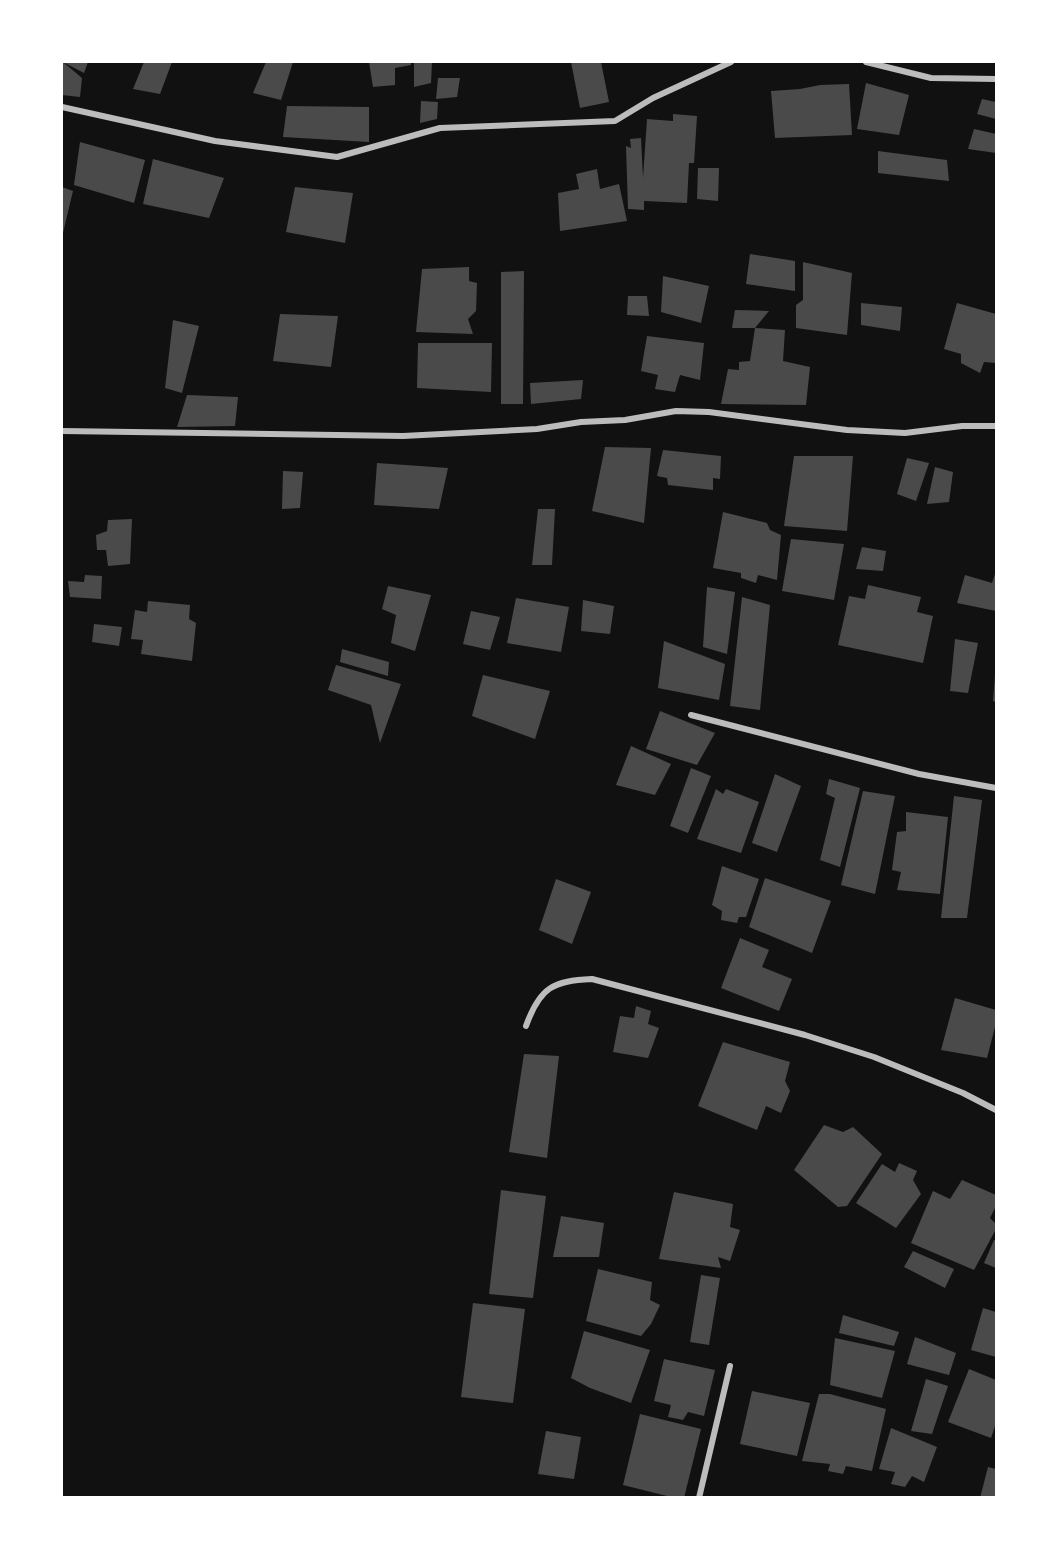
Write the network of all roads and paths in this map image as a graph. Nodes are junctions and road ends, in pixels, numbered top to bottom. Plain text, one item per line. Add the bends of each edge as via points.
1 (731, 62) edge
2 (866, 62) edge
3 (996, 79) edge
4 (62, 106) edge
5 (996, 426) edge
6 (62, 431) edge
7 (691, 715) dead end
8 (996, 788) edge
9 (526, 1026) dead end
10 (996, 1110) edge
11 (730, 1366) dead end
12 (699, 1497) edge

1 - 4 street via 653,98 615,121 440,128 337,157 215,141
2 - 3 street via 931,78
5 - 6 street via 905,433 676,411 537,429 404,436
7 - 8 street via 919,774
9 - 10 street via 532,1008 551,987 565,981 592,979 874,1057
11 - 12 street

